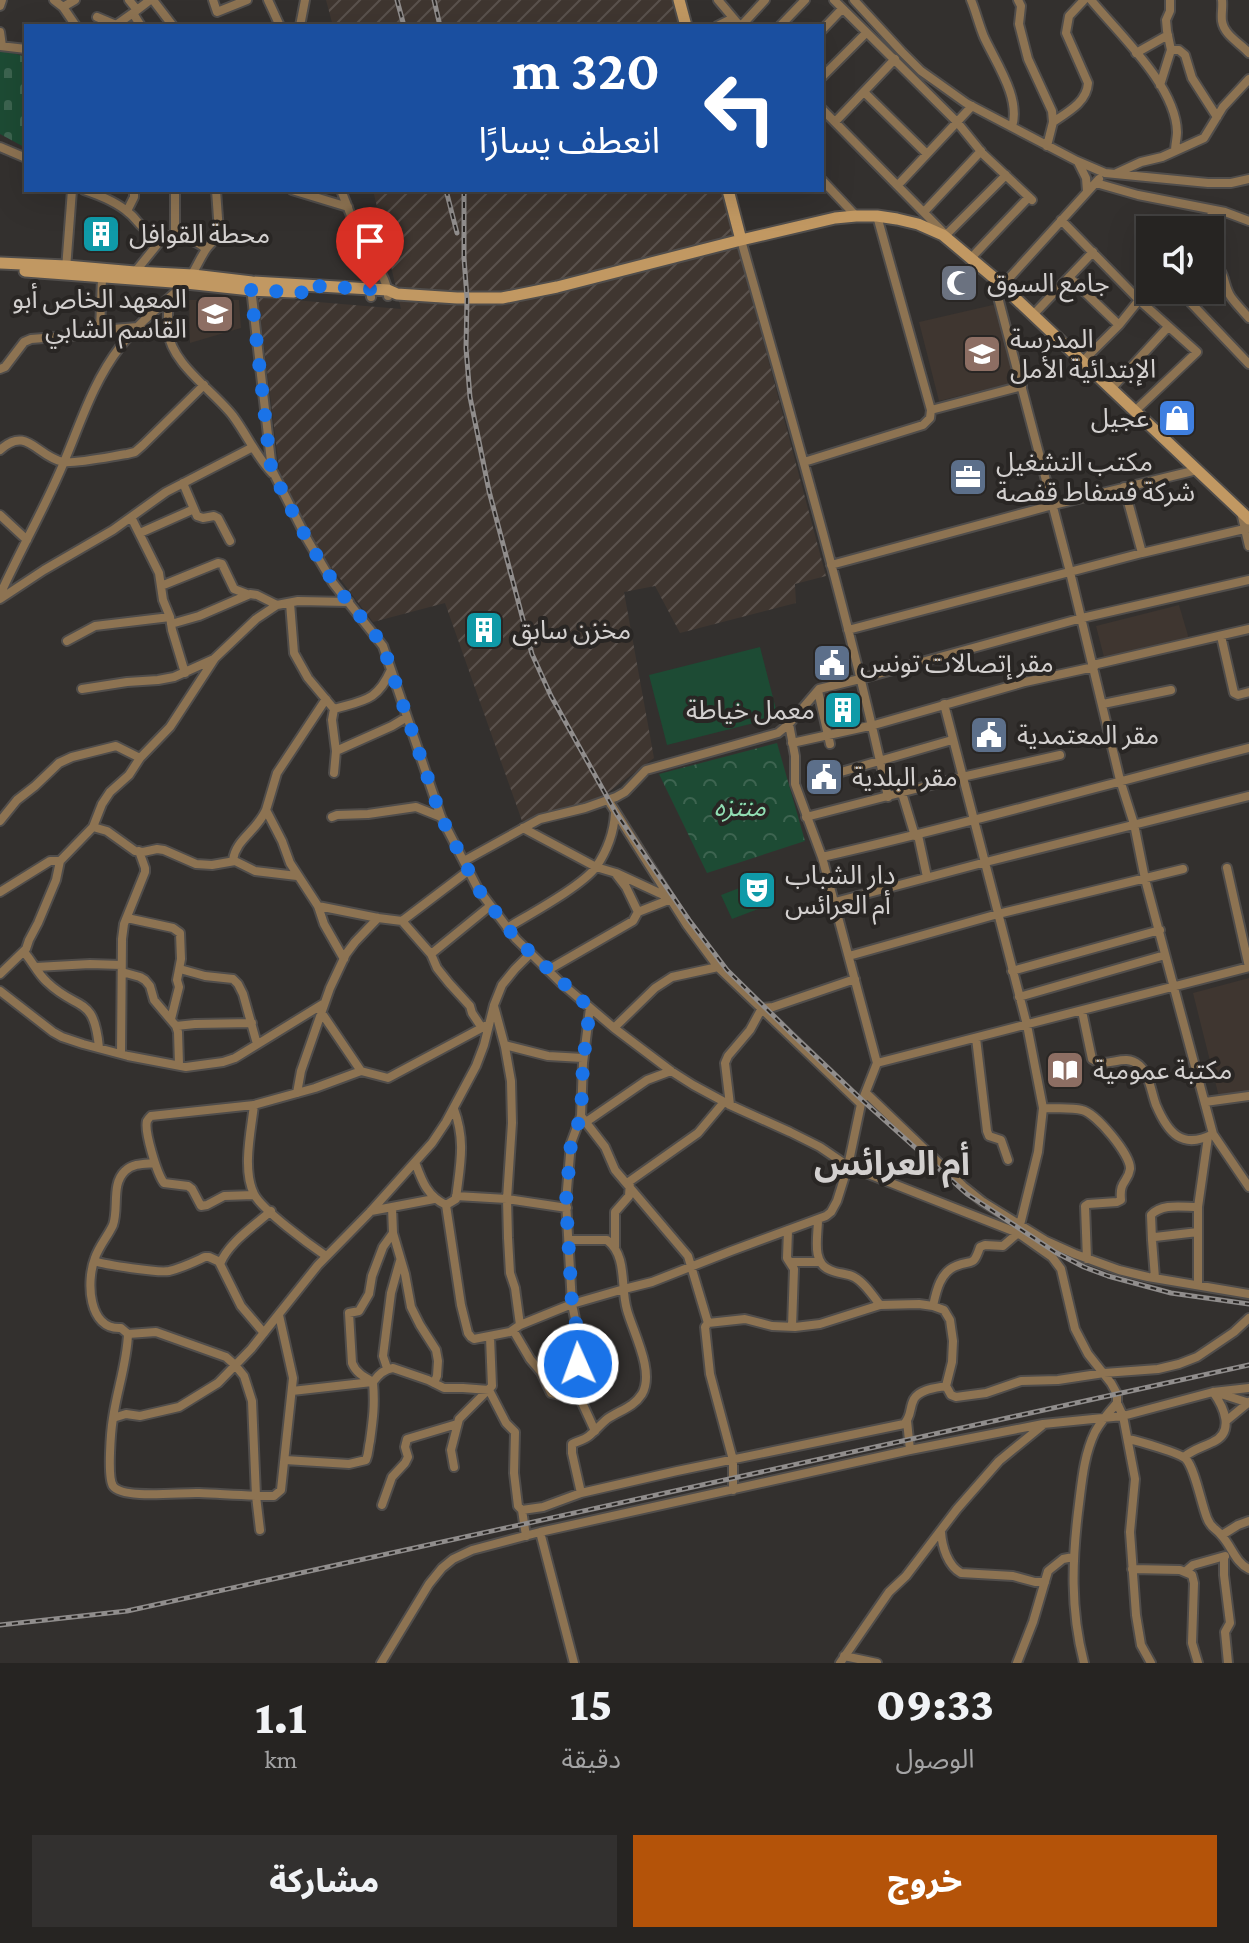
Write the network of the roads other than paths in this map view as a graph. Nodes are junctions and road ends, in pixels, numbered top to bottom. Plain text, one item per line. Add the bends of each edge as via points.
1 (2, 0) edge
2 (54, 0) edge
3 (75, 0) edge
4 (129, 0) edge
5 (152, 0) edge
6 (213, 0) edge
7 (247, 0) edge
8 (268, 0) edge
9 (305, 0) edge
10 (679, 0) edge
11 (718, 0) edge
12 (765, 0) edge
13 (805, 0) edge
14 (834, 0) edge
15 (854, 0) edge
16 (971, 0) edge
17 (1018, 0) edge
18 (1084, 0) edge
19 (1091, 0) edge
20 (1170, 0) edge
21 (1222, 0) edge
22 (0, 6) edge
23 (63, 7) junction
24 (842, 9) junction
25 (135, 12) junction
26 (97, 17) dead end
27 (738, 23) edge
28 (75, 24) edge
29 (114, 24) edge
30 (117, 24) edge
31 (140, 24) edge
32 (171, 24) edge
33 (279, 24) edge
34 (300, 24) edge
35 (685, 24) edge
36 (782, 24) edge
37 (824, 28) edge
38 (0, 32) edge
39 (866, 33) junction
40 (1168, 35) junction
41 (1, 46) edge
42 (24, 49) edge
43 (1171, 50) junction
44 (902, 52) junction
45 (1136, 53) junction
46 (1249, 53) edge
47 (894, 61) junction
48 (824, 75) edge
49 (1249, 79) edge
50 (1160, 85) junction
51 (864, 92) junction
52 (972, 106) junction
53 (824, 111) edge
54 (1217, 117) junction
55 (835, 122) junction
56 (957, 122) junction
57 (1053, 122) junction
58 (1012, 127) junction
59 (1047, 146) junction
60 (0, 147) edge
61 (981, 151) junction
62 (1175, 151) junction
63 (927, 154) junction
64 (24, 157) edge
65 (1077, 161) junction
66 (1105, 173) junction
67 (1116, 174) junction
68 (1006, 175) junction
69 (1249, 179) edge
70 (824, 182) edge
71 (1096, 183) junction
72 (1231, 183) junction
73 (898, 185) junction
74 (1249, 186) edge
75 (1087, 191) junction
76 (72, 192) edge
77 (90, 192) edge
78 (134, 192) edge
79 (175, 192) edge
80 (216, 192) edge
81 (299, 192) edge
82 (342, 192) edge
83 (729, 192) edge
84 (348, 207) junction
85 (1213, 210) junction
86 (127, 211) junction
87 (924, 212) junction
88 (856, 216) junction
89 (877, 216) junction
90 (1211, 216) edge
91 (1061, 220) junction
92 (1249, 221) edge
93 (165, 235) junction
94 (946, 235) junction
95 (175, 236) junction
96 (741, 240) junction
97 (957, 245) junction
98 (206, 249) junction
99 (364, 249) junction
100 (1093, 252) junction
101 (971, 258) junction
102 (0, 263) edge
103 (0, 270) edge
104 (65, 270) junction
105 (135, 272) junction
106 (1224, 276) edge
107 (1069, 277) junction
108 (102, 278) junction
109 (189, 279) junction
110 (998, 281) junction
111 (252, 286) junction
112 (371, 293) junction
113 (392, 293) junction
114 (1136, 297) edge
115 (168, 299) junction
116 (1136, 304) edge
117 (1143, 304) edge
118 (1192, 304) edge
119 (1033, 315) junction
120 (1249, 318) edge
121 (1119, 325) junction
122 (138, 327) junction
123 (1168, 327) junction
124 (100, 330) junction
125 (168, 332) junction
126 (1082, 362) junction
127 (1249, 364) edge
128 (0, 369) edge
129 (204, 385) junction
130 (1022, 386) junction
131 (1111, 389) junction
132 (931, 410) junction
133 (1135, 411) junction
134 (253, 447) junction
135 (0, 450) edge
136 (64, 462) junction
137 (804, 462) junction
138 (1197, 470) junction
139 (275, 477) junction
140 (183, 483) junction
141 (1124, 487) junction
142 (1053, 505) junction
143 (194, 509) junction
144 (0, 515) edge
145 (131, 517) junction
146 (1246, 522) edge
147 (140, 533) junction
148 (27, 540) junction
149 (230, 541) dead end
150 (1249, 546) edge
151 (1142, 553) junction
152 (831, 565) junction
153 (1070, 572) junction
154 (1249, 580) edge
155 (161, 586) junction
156 (250, 594) junction
157 (0, 597) edge
158 (349, 602) junction
159 (290, 603) junction
160 (277, 605) junction
161 (1082, 618) junction
162 (171, 620) junction
163 (1249, 629) edge
164 (848, 630) junction
165 (1221, 636) junction
166 (67, 641) dead end
167 (215, 658) junction
168 (1093, 666) junction
169 (391, 670) junction
170 (185, 673) junction
171 (860, 679) junction
172 (82, 689) dead end
173 (1171, 690) dead end
174 (818, 691) junction
175 (1249, 692) edge
176 (326, 699) junction
177 (944, 704) junction
178 (1103, 704) junction
179 (334, 709) junction
180 (407, 717) junction
181 (789, 724) junction
182 (871, 726) junction
183 (829, 740) junction
184 (952, 740) junction
185 (792, 743) junction
186 (1249, 748) edge
187 (336, 751) junction
188 (1060, 755) dead end
189 (140, 758) junction
190 (880, 761) junction
191 (841, 772) dead end
192 (334, 773) dead end
193 (962, 777) junction
194 (1120, 780) junction
195 (902, 793) junction
196 (1249, 796) edge
197 (888, 797) junction
198 (608, 800) junction
199 (266, 810) junction
200 (615, 813) junction
201 (332, 817) dead end
202 (441, 817) junction
203 (806, 817) junction
204 (975, 819) junction
205 (0, 821) edge
206 (1134, 824) junction
207 (93, 827) junction
208 (523, 828) junction
209 (916, 836) junction
210 (139, 851) junction
211 (822, 857) junction
212 (233, 860) junction
213 (60, 861) junction
214 (464, 861) junction
215 (986, 862) junction
216 (596, 867) junction
217 (1227, 868) dead end
218 (1183, 869) dead end
219 (468, 871) junction
220 (616, 873) junction
221 (297, 876) junction
222 (927, 877) junction
223 (1145, 879) junction
224 (0, 892) edge
225 (671, 899) junction
226 (835, 902) junction
227 (318, 906) junction
228 (490, 906) junction
229 (638, 912) junction
230 (998, 914) junction
231 (127, 918) junction
232 (378, 918) junction
233 (402, 921) junction
234 (507, 928) junction
235 (1160, 930) junction
236 (24, 952) junction
237 (431, 954) junction
238 (530, 954) junction
239 (1165, 955) junction
240 (849, 956) junction
241 (344, 959) junction
242 (36, 967) junction
243 (718, 967) junction
244 (1249, 967) edge
245 (121, 969) junction
246 (180, 969) junction
247 (548, 970) junction
248 (1012, 971) junction
249 (0, 974) edge
250 (855, 979) junction
251 (1175, 986) junction
252 (0, 991) edge
253 (1019, 997) junction
254 (494, 1005) junction
255 (322, 1008) junction
256 (590, 1008) junction
257 (762, 1008) junction
258 (1082, 1011) junction
259 (173, 1022) junction
260 (252, 1023) junction
261 (1027, 1025) junction
262 (486, 1026) junction
263 (614, 1028) junction
264 (976, 1038) junction
265 (257, 1044) junction
266 (505, 1045) junction
267 (99, 1048) junction
268 (121, 1054) junction
269 (583, 1058) junction
270 (877, 1063) junction
271 (179, 1064) junction
272 (361, 1071) junction
273 (671, 1071) junction
274 (297, 1093) junction
275 (866, 1093) junction
276 (1249, 1096) edge
277 (1205, 1102) junction
278 (727, 1104) junction
279 (861, 1104) junction
280 (254, 1105) junction
281 (1043, 1108) junction
282 (454, 1109) junction
283 (584, 1119) junction
284 (1210, 1136) junction
285 (1008, 1160) dead end
286 (415, 1162) junction
287 (155, 1163) junction
288 (848, 1166) junction
289 (629, 1186) junction
290 (1249, 1187) edge
291 (254, 1195) junction
292 (456, 1196) junction
293 (434, 1199) junction
294 (507, 1199) junction
295 (446, 1205) junction
296 (392, 1207) junction
297 (1198, 1207) junction
298 (567, 1208) junction
299 (271, 1211) junction
300 (371, 1211) junction
301 (818, 1219) junction
302 (1019, 1229) junction
303 (788, 1230) junction
304 (1198, 1232) junction
305 (393, 1233) junction
306 (569, 1240) junction
307 (1152, 1240) junction
308 (615, 1248) junction
309 (326, 1256) junction
310 (1087, 1259) junction
311 (400, 1260) junction
312 (94, 1261) junction
313 (220, 1262) junction
314 (790, 1262) junction
315 (819, 1262) junction
316 (692, 1266) junction
317 (1155, 1278) junction
318 (1198, 1285) junction
319 (624, 1289) junction
320 (1249, 1294) edge
321 (572, 1304) junction
322 (880, 1305) junction
323 (933, 1306) junction
324 (279, 1315) junction
325 (1249, 1318) edge
326 (708, 1323) junction
327 (792, 1327) junction
328 (517, 1328) junction
329 (264, 1333) junction
330 (128, 1334) junction
331 (490, 1337) junction
332 (578, 1364) dead end
333 (235, 1365) junction
334 (387, 1368) junction
335 (1104, 1373) junction
336 (373, 1382) junction
337 (434, 1383) junction
338 (946, 1386) junction
339 (1249, 1388) edge
340 (489, 1390) junction
341 (292, 1391) junction
342 (1213, 1392) junction
343 (1249, 1402) edge
344 (1117, 1403) junction
345 (1123, 1416) junction
346 (1104, 1417) junction
347 (113, 1418) junction
348 (907, 1421) junction
349 (1226, 1421) junction
350 (457, 1424) junction
351 (1043, 1424) junction
352 (595, 1431) junction
353 (1128, 1439) junction
354 (910, 1450) junction
355 (1184, 1457) junction
356 (285, 1460) junction
357 (733, 1460) junction
358 (454, 1467) dead end
359 (733, 1490) junction
360 (581, 1493) junction
361 (256, 1496) junction
362 (382, 1505) dead end
363 (522, 1510) junction
364 (1249, 1521) edge
365 (260, 1530) dead end
366 (941, 1531) junction
367 (540, 1532) junction
368 (1222, 1535) junction
369 (526, 1536) junction
370 (1228, 1554) junction
371 (1073, 1557) junction
372 (1132, 1569) junction
373 (1249, 1569) edge
374 (1186, 1571) junction
375 (1045, 1582) junction
376 (842, 1660) edge
377 (381, 1663) edge
378 (574, 1663) edge
379 (877, 1663) edge
380 (1017, 1663) edge
381 (1084, 1663) edge
382 (1151, 1663) edge
383 (1198, 1663) edge
384 (1228, 1663) edge

1 - 22 street
2 - 23 street
3 - 23 street
4 - 25 street
5 - 25 street
5 - 32 street
6 - 7 street via 217,12
8 - 33 street
9 - 34 street
10 - 35 main road
11 - 27 street
12 - 27 street
13 - 36 street
14 - 24 street
15 - 44 street
16 - 58 street via 1014,105
17 - 57 street via 1028,59
18 - 57 street via 1069,16 1066,33 1088,91
19 - 45 street
20 - 40 street
21 - 46 street via 1225,31
23 - 28 street
24 - 37 street
24 - 39 street
25 - 30 street
25 - 31 street
26 - 29 street
38 - 41 street
39 - 47 street
39 - 48 street
40 - 43 street
40 - 45 street
41 - 42 street
43 - 50 street
43 - 54 street via 1185,55 1192,78
44 - 47 street
44 - 52 street
45 - 50 street
47 - 51 street
47 - 56 street
49 - 54 street
50 - 62 street via 1177,129
51 - 55 street
51 - 63 street
52 - 56 street
52 - 58 street
53 - 55 street
54 - 62 street via 1204,138
55 - 73 street
56 - 61 street
56 - 63 street
57 - 59 street
58 - 59 street
59 - 65 street
60 - 64 street
61 - 68 street
61 - 87 street
62 - 67 street
63 - 73 street
65 - 66 street
65 - 75 street
66 - 67 street
66 - 71 street
67 - 72 street
68 - 94 street
68 - 101 street via 1031,199
69 - 72 street
70 - 88 street
71 - 75 street
71 - 85 street
72 - 74 street
73 - 87 street
75 - 91 street
76 - 104 street
77 - 86 street
78 - 86 street
79 - 95 street
80 - 98 street via 219,232
81 - 84 street
82 - 84 street
83 - 96 main road
84 - 99 street
85 - 90 street
85 - 92 street
86 - 93 street via 148,230
87 - 94 street
88 - 89 main road
88 - 96 main road
89 - 97 main road via 934,229
89 - 132 street
91 - 100 street
91 - 110 street
93 - 95 street
93 - 105 street
94 - 97 street
95 - 98 street
96 - 113 main road via 502,298
96 - 137 street
97 - 101 main road
98 - 109 street
99 - 112 street
99 - 113 street
100 - 107 street
100 - 114 street
101 - 110 main road
102 - 104 main road
103 - 104 main road
104 - 105 main road
104 - 108 main road
105 - 109 main road
106 - 120 street via 1228,293
107 - 119 street
107 - 121 street
108 - 109 main road
108 - 124 street
109 - 111 main road
109 - 115 street
110 - 119 main road
110 - 130 street
111 - 112 main road
111 - 139 street
112 - 113 main road
115 - 122 street
115 - 125 street
116 - 121 street
117 - 123 street
118 - 127 street
119 - 126 main road
121 - 126 street
122 - 124 street
122 - 125 street
122 - 136 street via 101,376
123 - 131 street
123 - 133 street via 1197,352
124 - 128 street via 31,339
125 - 129 street via 183,362
126 - 131 main road
129 - 134 street
129 - 136 street via 135,452
130 - 132 street
130 - 142 street
131 - 133 main road
132 - 137 street via 923,425
133 - 138 main road
134 - 139 street
134 - 140 street
135 - 136 street via 8,442 23,440
136 - 148 street
137 - 152 street
138 - 141 street
138 - 146 main road
139 - 158 street via 333,583
140 - 143 street
140 - 145 street
141 - 142 street
141 - 151 street
142 - 152 street
142 - 153 street
143 - 147 street
143 - 149 street via 199,518 218,518
144 - 148 street
145 - 147 street
145 - 157 street
146 - 150 street
146 - 151 street
147 - 155 street
148 - 157 street
151 - 153 street
152 - 164 street
153 - 161 street
153 - 164 street
154 - 161 street
155 - 156 street via 218,563 234,589
155 - 162 street
156 - 160 street
156 - 162 street via 199,616
158 - 159 street
158 - 169 street via 383,646
159 - 160 street
159 - 176 street via 294,653
160 - 167 street
161 - 168 street
161 - 171 street
162 - 166 street via 95,626
162 - 170 street
163 - 165 street
164 - 171 street
165 - 168 street
165 - 175 street via 1234,693
167 - 170 street
167 - 189 street via 170,727
168 - 177 street
168 - 178 street
169 - 179 street via 372,696
169 - 180 street
170 - 172 street
171 - 174 street
171 - 182 street
173 - 178 street
174 - 181 street
174 - 183 street
176 - 179 street
176 - 199 street via 277,773
177 - 182 street
177 - 184 street
178 - 194 street
179 - 187 street
180 - 187 street
180 - 202 street
181 - 185 street
181 - 198 street via 772,735 646,770 625,792
182 - 183 street
182 - 190 street
183 - 185 street
184 - 190 street
184 - 193 street
185 - 203 street via 795,784
186 - 194 street
187 - 192 street
188 - 193 street
189 - 205 street via 116,746 66,760
189 - 207 street via 106,796
190 - 191 street
190 - 197 street
193 - 195 street
193 - 204 street
194 - 204 street
194 - 206 street
195 - 197 street
195 - 209 street
196 - 206 street
197 - 203 street
198 - 200 street
198 - 208 street
199 - 212 street via 237,846
199 - 221 street
200 - 216 street
200 - 225 street
201 - 202 street via 416,807
202 - 214 street
203 - 211 street
204 - 209 street
204 - 215 street
206 - 215 street
206 - 223 street
207 - 210 street
207 - 213 street
208 - 214 street
208 - 216 street
209 - 211 street
209 - 222 street
210 - 212 street via 164,850 196,864
210 - 231 street via 145,872
211 - 226 street
212 - 221 street via 255,871
213 - 224 street via 50,861
213 - 236 street
214 - 219 street
215 - 222 street
215 - 230 street
216 - 220 street
216 - 234 street
217 - 244 street
218 - 223 street
219 - 228 street
219 - 233 street
220 - 225 street
220 - 229 street
221 - 227 street
222 - 226 street
223 - 230 street
223 - 235 street
225 - 229 street
225 - 243 street
226 - 240 street
227 - 232 street
227 - 241 street
228 - 234 street
228 - 237 street
229 - 247 street via 633,921
230 - 240 street
230 - 248 street
231 - 245 street
231 - 246 street via 177,929
232 - 233 street
232 - 241 street
233 - 237 street
234 - 238 street
235 - 239 street
235 - 248 street
236 - 242 street
236 - 249 street
237 - 262 street
238 - 247 street
238 - 254 street via 502,985
239 - 251 street
239 - 253 street
240 - 250 street
241 - 255 street
242 - 245 street via 90,964
242 - 267 street via 49,984 91,1013
243 - 257 street
243 - 263 street via 672,977
244 - 251 street
245 - 259 street via 145,980
245 - 268 street
246 - 259 street
246 - 260 street via 233,979
247 - 256 street
248 - 253 street
250 - 257 street
250 - 270 street
251 - 258 street
251 - 277 street
252 - 267 street via 62,1037
253 - 261 street
254 - 262 street
254 - 266 street
255 - 265 street
255 - 272 street
255 - 274 street
256 - 263 street
256 - 269 street
257 - 278 street via 725,1063
257 - 279 street
258 - 261 street
258 - 284 street via 1092,1059 1102,1064 1123,1059 1136,1063 1174,1135 1190,1141
259 - 260 street
259 - 271 street
260 - 265 street
261 - 264 street
261 - 281 street
262 - 272 street via 388,1078
262 - 282 street via 476,1066
263 - 273 street
264 - 270 street
264 - 285 street via 987,1131 1001,1140
265 - 271 street via 223,1062
266 - 269 street
266 - 294 street via 512,1123
267 - 268 street
268 - 271 street
269 - 283 street
270 - 275 street
272 - 274 street
273 - 278 street
273 - 283 street
274 - 280 street
275 - 279 street
275 - 302 street via 963,1186
276 - 277 street
277 - 284 street
278 - 288 street via 820,1147
278 - 289 street
279 - 288 street
280 - 287 street via 151,1116 146,1123
280 - 291 street via 249,1165
281 - 302 street
281 - 310 street via 1090,1113 1129,1162 1121,1200 1085,1206
282 - 286 street
282 - 292 street via 462,1147
283 - 289 street
283 - 298 street via 571,1143
284 - 290 street
284 - 297 street
286 - 293 street
286 - 300 street
287 - 291 street via 164,1183 188,1186 201,1206 224,1196
287 - 312 street via 133,1166 120,1177 116,1213
288 - 301 street via 831,1212
288 - 302 street
289 - 308 street via 629,1196 615,1212
289 - 316 street
291 - 299 street
292 - 294 street
292 - 295 street
293 - 295 street
293 - 296 street
294 - 298 street
294 - 328 street
295 - 331 street via 468,1333 474,1339
296 - 300 street
296 - 305 street
297 - 304 street
297 - 307 street via 1156,1210 1151,1215
298 - 306 street
299 - 309 street
299 - 313 street
300 - 309 street
301 - 303 street
301 - 315 street
302 - 310 street
302 - 323 street via 1003,1246 980,1247 976,1259 953,1267 936,1289
302 - 335 street via 1061,1269 1075,1329
303 - 314 street
303 - 316 street
304 - 307 street
304 - 318 street
305 - 311 street
305 - 336 street via 383,1247 367,1299 359,1311 349,1313 354,1369
306 - 308 street via 607,1240
306 - 321 street
307 - 317 street
308 - 319 street
309 - 324 street
310 - 317 street
311 - 334 street via 383,1356
311 - 337 street via 411,1307 436,1350
312 - 313 street via 159,1272 205,1257
312 - 330 street via 94,1311 107,1326
313 - 329 street via 241,1306
314 - 315 street
314 - 327 street
315 - 322 street via 858,1279
316 - 319 street
316 - 326 street
317 - 318 street
318 - 320 street
319 - 321 street
319 - 352 street via 646,1381 634,1403
321 - 328 street
321 - 332 street
322 - 323 street
322 - 327 street
323 - 338 street via 950,1320 952,1362
324 - 329 street
324 - 341 street
325 - 335 street via 1197,1357 1179,1364
326 - 327 street via 745,1319
326 - 357 street via 710,1374
328 - 331 street
328 - 352 street via 551,1393 579,1396
329 - 333 street
330 - 333 street via 156,1332
330 - 347 street
331 - 340 street
333 - 347 street via 218,1383 179,1407
333 - 361 street via 252,1401
334 - 336 street
334 - 337 street
335 - 338 street via 1021,1381 956,1397
335 - 344 street
336 - 341 street
336 - 356 street via 366,1460
337 - 340 street
338 - 348 street via 914,1398
339 - 342 street
340 - 350 street
340 - 363 street via 515,1432 514,1473
341 - 356 street
342 - 343 street
342 - 345 street
342 - 349 street
343 - 349 street
344 - 345 street
344 - 346 street
345 - 346 street
345 - 353 street
346 - 351 street
346 - 371 street via 1087,1453
347 - 361 street via 111,1482 119,1491
348 - 354 street
348 - 357 street
349 - 355 street via 1225,1432 1216,1441
350 - 358 street via 451,1450
350 - 362 street via 407,1439 408,1457 392,1477
351 - 354 street
351 - 366 street via 999,1461
352 - 360 street via 571,1447
353 - 355 street
353 - 372 street via 1135,1479
354 - 359 street
355 - 368 street via 1209,1522
356 - 361 street via 278,1495
357 - 359 street
357 - 360 street
359 - 367 street
360 - 363 street
361 - 365 street
363 - 369 street
364 - 368 street
366 - 375 street via 945,1550 961,1573
366 - 376 street via 889,1592
367 - 369 street
367 - 378 street
368 - 370 street
369 - 377 street via 472,1550 442,1568
370 - 373 street
370 - 374 street
370 - 384 street
371 - 375 street via 1052,1566
371 - 381 street via 1076,1630
372 - 374 street
372 - 382 street via 1141,1645
374 - 383 street via 1194,1583 1192,1643
375 - 380 street
376 - 379 street

